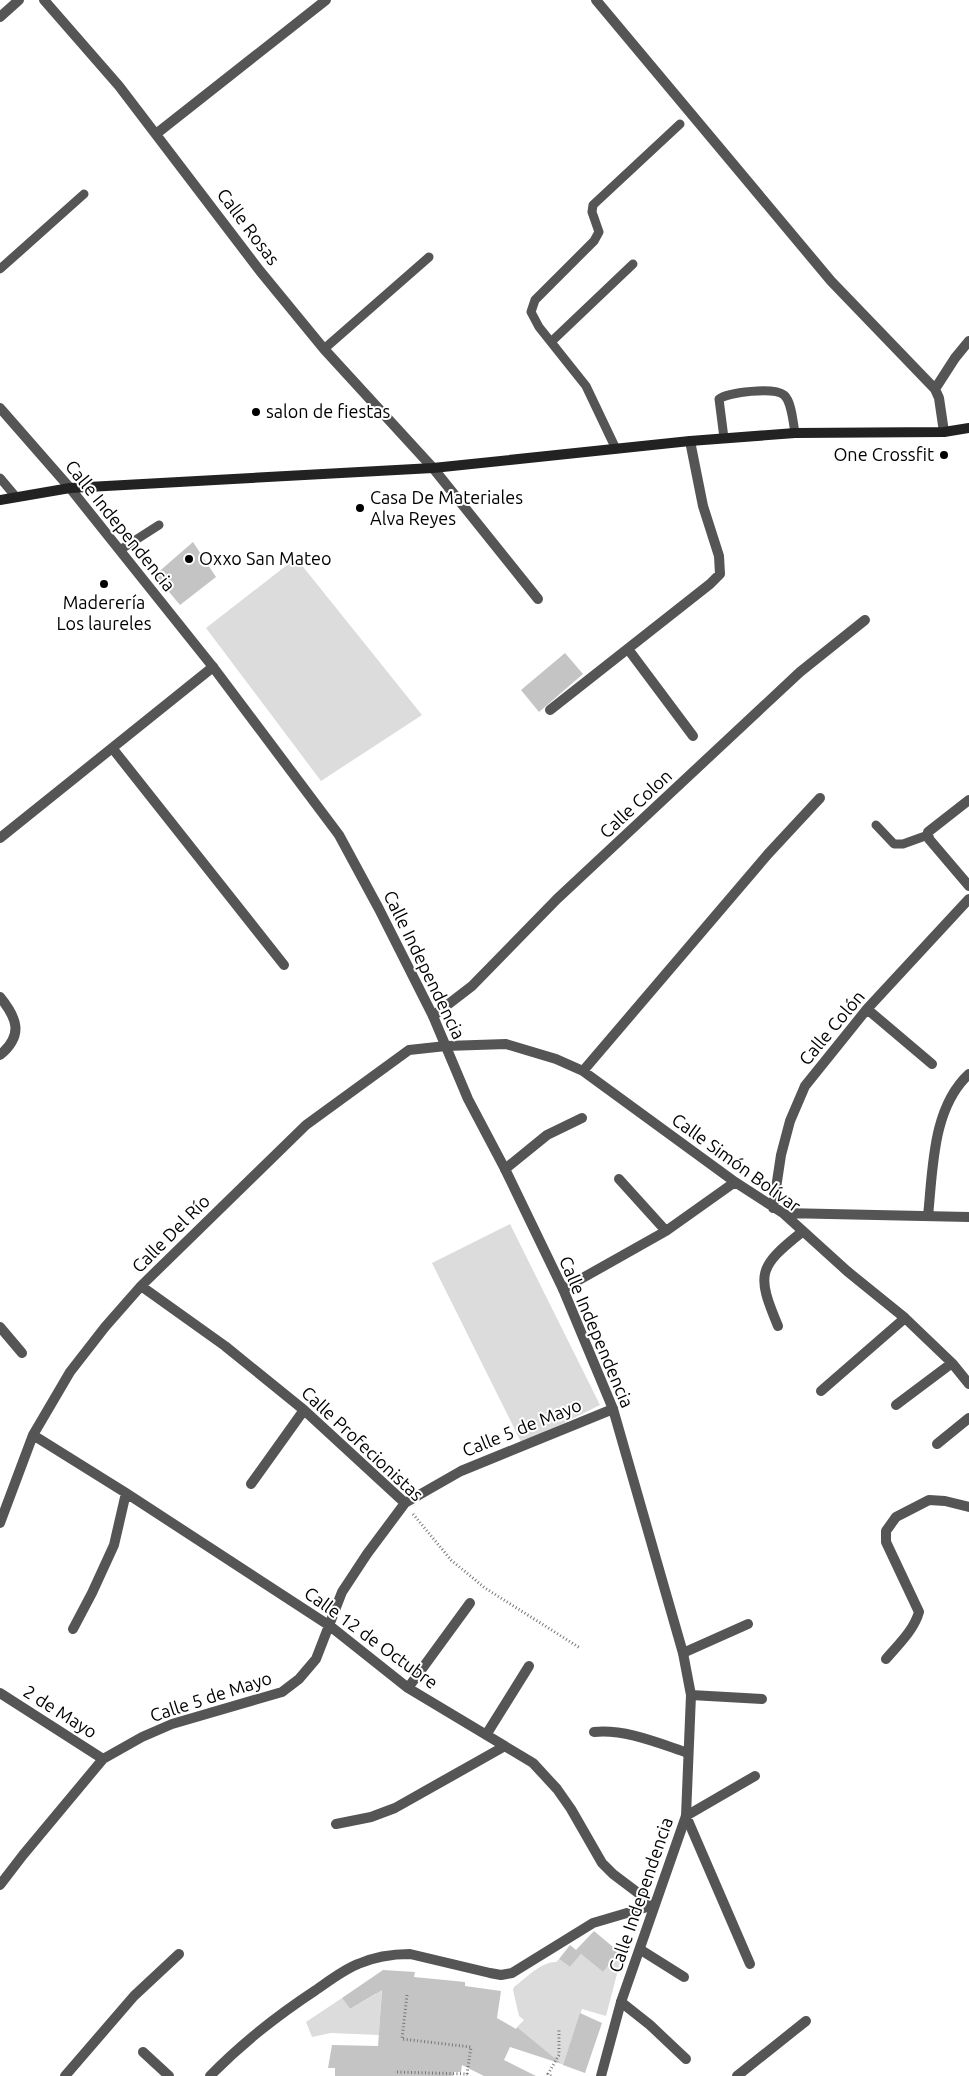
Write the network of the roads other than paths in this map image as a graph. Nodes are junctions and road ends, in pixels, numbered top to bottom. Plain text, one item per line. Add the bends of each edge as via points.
1 (19, 0) edge
2 (44, 0) edge
3 (326, 0) edge
4 (596, 0) edge
5 (0, 17) edge
6 (680, 124) dead end
7 (156, 134) junction
8 (84, 194) dead end
9 (428, 257) dead end
10 (633, 264) dead end
11 (0, 269) edge
12 (969, 341) edge
13 (551, 342) junction
14 (324, 349) junction
15 (935, 389) junction
16 (0, 408) edge
17 (969, 428) edge
18 (944, 432) junction
19 (795, 433) junction
20 (724, 438) junction
21 (690, 441) junction
22 (616, 449) junction
23 (433, 468) junction
24 (0, 478) edge
25 (70, 488) junction
26 (16, 497) junction
27 (0, 500) edge
28 (159, 525) dead end
29 (120, 550) junction
30 (538, 599) dead end
31 (865, 620) dead end
32 (628, 649) junction
33 (212, 667) junction
34 (550, 710) dead end
35 (693, 736) dead end
36 (113, 749) junction
37 (820, 798) dead end
38 (969, 800) edge
39 (876, 824) dead end
40 (928, 835) junction
41 (0, 838) edge
42 (969, 886) edge
43 (969, 899) edge
44 (284, 965) dead end
45 (0, 997) edge
46 (867, 1009) junction
47 (433, 1016) junction
48 (446, 1046) junction
49 (0, 1054) edge
50 (932, 1064) dead end
51 (583, 1071) junction
52 (969, 1074) edge
53 (582, 1118) dead end
54 (505, 1168) junction
55 (619, 1180) dead end
56 (736, 1182) junction
57 (773, 1208) junction
58 (783, 1213) junction
59 (928, 1216) junction
60 (969, 1217) edge
61 (666, 1231) junction
62 (802, 1232) junction
63 (141, 1286) junction
64 (563, 1289) junction
65 (905, 1318) junction
66 (778, 1326) dead end
67 (0, 1327) edge
68 (22, 1353) dead end
69 (952, 1363) junction
70 (969, 1384) edge
71 (821, 1391) dead end
72 (896, 1405) dead end
73 (613, 1409) junction
74 (304, 1410) junction
75 (969, 1418) edge
76 (33, 1435) junction
77 (937, 1444) dead end
78 (251, 1484) dead end
79 (126, 1493) junction
80 (405, 1503) junction
81 (969, 1507) edge
82 (0, 1522) edge
83 (470, 1603) dead end
84 (748, 1624) dead end
85 (330, 1626) junction
86 (73, 1629) dead end
87 (683, 1653) junction
88 (886, 1659) dead end
89 (529, 1666) dead end
90 (408, 1688) junction
91 (0, 1693) edge
92 (691, 1695) junction
93 (762, 1699) dead end
94 (594, 1732) dead end
95 (486, 1735) junction
96 (505, 1746) junction
97 (688, 1753) junction
98 (103, 1759) junction
99 (755, 1776) dead end
100 (686, 1816) junction
101 (336, 1824) dead end
102 (0, 1885) edge
103 (654, 1905) junction
104 (641, 1950) junction
105 (179, 1954) dead end
106 (750, 1964) dead end
107 (684, 1977) dead end
108 (622, 2002) junction
109 (806, 2021) dead end
110 (143, 2052) dead end
111 (686, 2059) dead end
112 (65, 2076) edge
113 (169, 2076) edge
114 (210, 2076) edge
115 (601, 2076) edge
116 (737, 2076) edge

1 - 5 street
2 - 7 street, Calle Rosas
3 - 7 street
4 - 15 street via 831,281
6 - 13 lane via 593,205 599,232 594,241 535,300 531,312
7 - 14 street, Calle Rosas
8 - 11 lane
9 - 14 lane
10 - 13 lane
12 - 15 street
13 - 22 lane via 586,386
14 - 23 street, Calle Rosas
15 - 18 street
16 - 25 street, Calle Independencia
17 - 18 main road
18 - 19 main road
19 - 20 main road
19 - 20 lane via 783,395 774,391 729,394 719,399
20 - 21 main road
21 - 22 main road
21 - 32 street via 703,506 719,556 720,574
22 - 23 main road
23 - 25 main road
23 - 30 street, Calle Rosas
24 - 26 lane
25 - 26 main road
25 - 29 street, Calle Independencia
26 - 27 main road
28 - 29 lane
29 - 33 street, Calle Independencia
31 - 47 street, Calle Colon via 800,672 558,899 472,986
32 - 34 street
32 - 35 street
33 - 36 street
33 - 47 street, Calle Independencia via 339,835
36 - 41 street
36 - 44 street
37 - 51 street via 768,854
38 - 40 street via 929,830
39 - 40 lane via 894,844
40 - 42 street
43 - 46 street, Calle Colón
45 - 49 street via 12,1012 16,1031 13,1041
46 - 50 street
46 - 57 street, Calle Colón via 805,1086 790,1120
47 - 48 street, Calle Independencia
48 - 51 street, Calle Simón Bolívar via 506,1044
48 - 54 street, Calle Independencia via 468,1099
48 - 63 street, Calle Del Río via 408,1050 306,1125
51 - 56 street, Calle Simón Bolívar
52 - 59 street via 947,1107 936,1140
53 - 54 street via 547,1134
54 - 64 street, Calle Independencia
55 - 61 street
56 - 57 street, Calle Simón Bolívar
56 - 61 street
57 - 58 street, Calle Simón Bolívar
58 - 59 street
58 - 62 street, Calle Simón Bolívar
59 - 60 street
61 - 64 street
62 - 65 street, Calle Simón Bolívar
62 - 66 street via 773,1256 765,1270 765,1295
63 - 74 street, Calle Profecionistas via 225,1346
63 - 76 street, Calle Del Río via 70,1372
64 - 73 street, Calle Independencia
65 - 69 street, Calle Simón Bolívar
65 - 71 street
67 - 68 street
69 - 70 street, Calle Simón Bolívar
69 - 72 street
73 - 80 street, Calle 5 de Mayo via 461,1471
73 - 87 street, Calle Independencia
74 - 78 street
74 - 80 street, Calle Profecionistas
75 - 77 street
76 - 79 street, Calle 12 de Octubre
76 - 82 street, Calle Del Río
79 - 85 street, Calle 12 de Octubre
79 - 86 street via 114,1545
80 - 85 street, Calle 5 de Mayo via 342,1592
81 - 88 street via 929,1500 896,1517 886,1531 886,1542 919,1612 908,1633
83 - 90 street
84 - 87 street
85 - 90 street, Calle 12 de Octubre
85 - 98 street, Calle 5 de Mayo via 316,1658 290,1688 172,1724
87 - 92 street, Calle Independencia
89 - 95 street
90 - 95 street, Calle 12 de Octubre
91 - 98 street, 2 de Mayo
92 - 93 street
92 - 97 street, Calle Independencia
94 - 97 street via 608,1730 633,1735
95 - 96 street, Calle 12 de Octubre
96 - 101 street via 395,1808
96 - 103 street, Calle 12 de Octubre via 533,1763 571,1809 602,1862
97 - 100 street, Calle Independencia
98 - 102 street, Calle 5 de Mayo
99 - 100 street
100 - 103 street, Calle Independencia
100 - 106 street
103 - 104 street, Calle Independencia
103 - 114 street via 593,1922 512,1973 490,1973 410,1954 358,1964 271,2021
104 - 107 street
104 - 108 street, Calle Independencia
105 - 112 street via 134,1996
108 - 111 street
108 - 115 street, Calle Independencia
109 - 116 street
110 - 113 street

